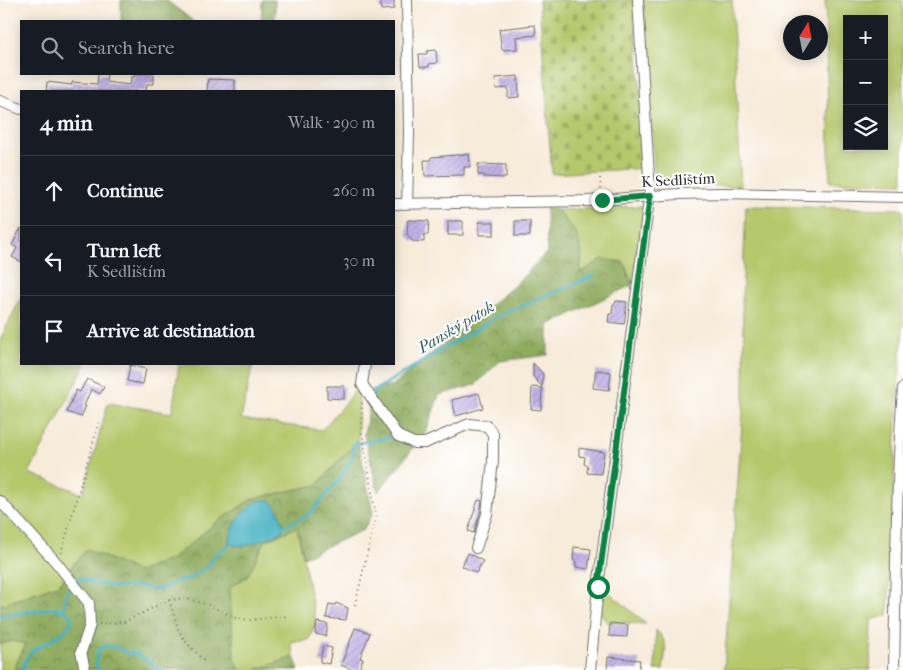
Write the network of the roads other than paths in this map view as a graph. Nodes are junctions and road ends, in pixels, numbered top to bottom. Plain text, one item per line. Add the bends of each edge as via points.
1 (407, 0) edge
2 (638, 0) edge
3 (0, 101) edge
4 (20, 108) edge
5 (650, 196) junction
6 (903, 197) edge
7 (395, 204) edge
8 (407, 204) junction
9 (365, 365) edge
10 (903, 388) edge
11 (0, 501) edge
12 (476, 548) dead end
13 (85, 670) edge
14 (590, 670) edge
15 (894, 670) edge

1 - 8 street
2 - 5 street
3 - 4 street
5 - 6 street, K Sedlištím via 729,193
5 - 8 street, K Sedlištím via 588,201
5 - 14 street
7 - 8 street, K Sedlištím
9 - 12 street via 362,384 398,436 414,443 425,443 469,424 488,426 493,434 487,514
10 - 15 street
11 - 13 street via 89,603 90,626 81,652

